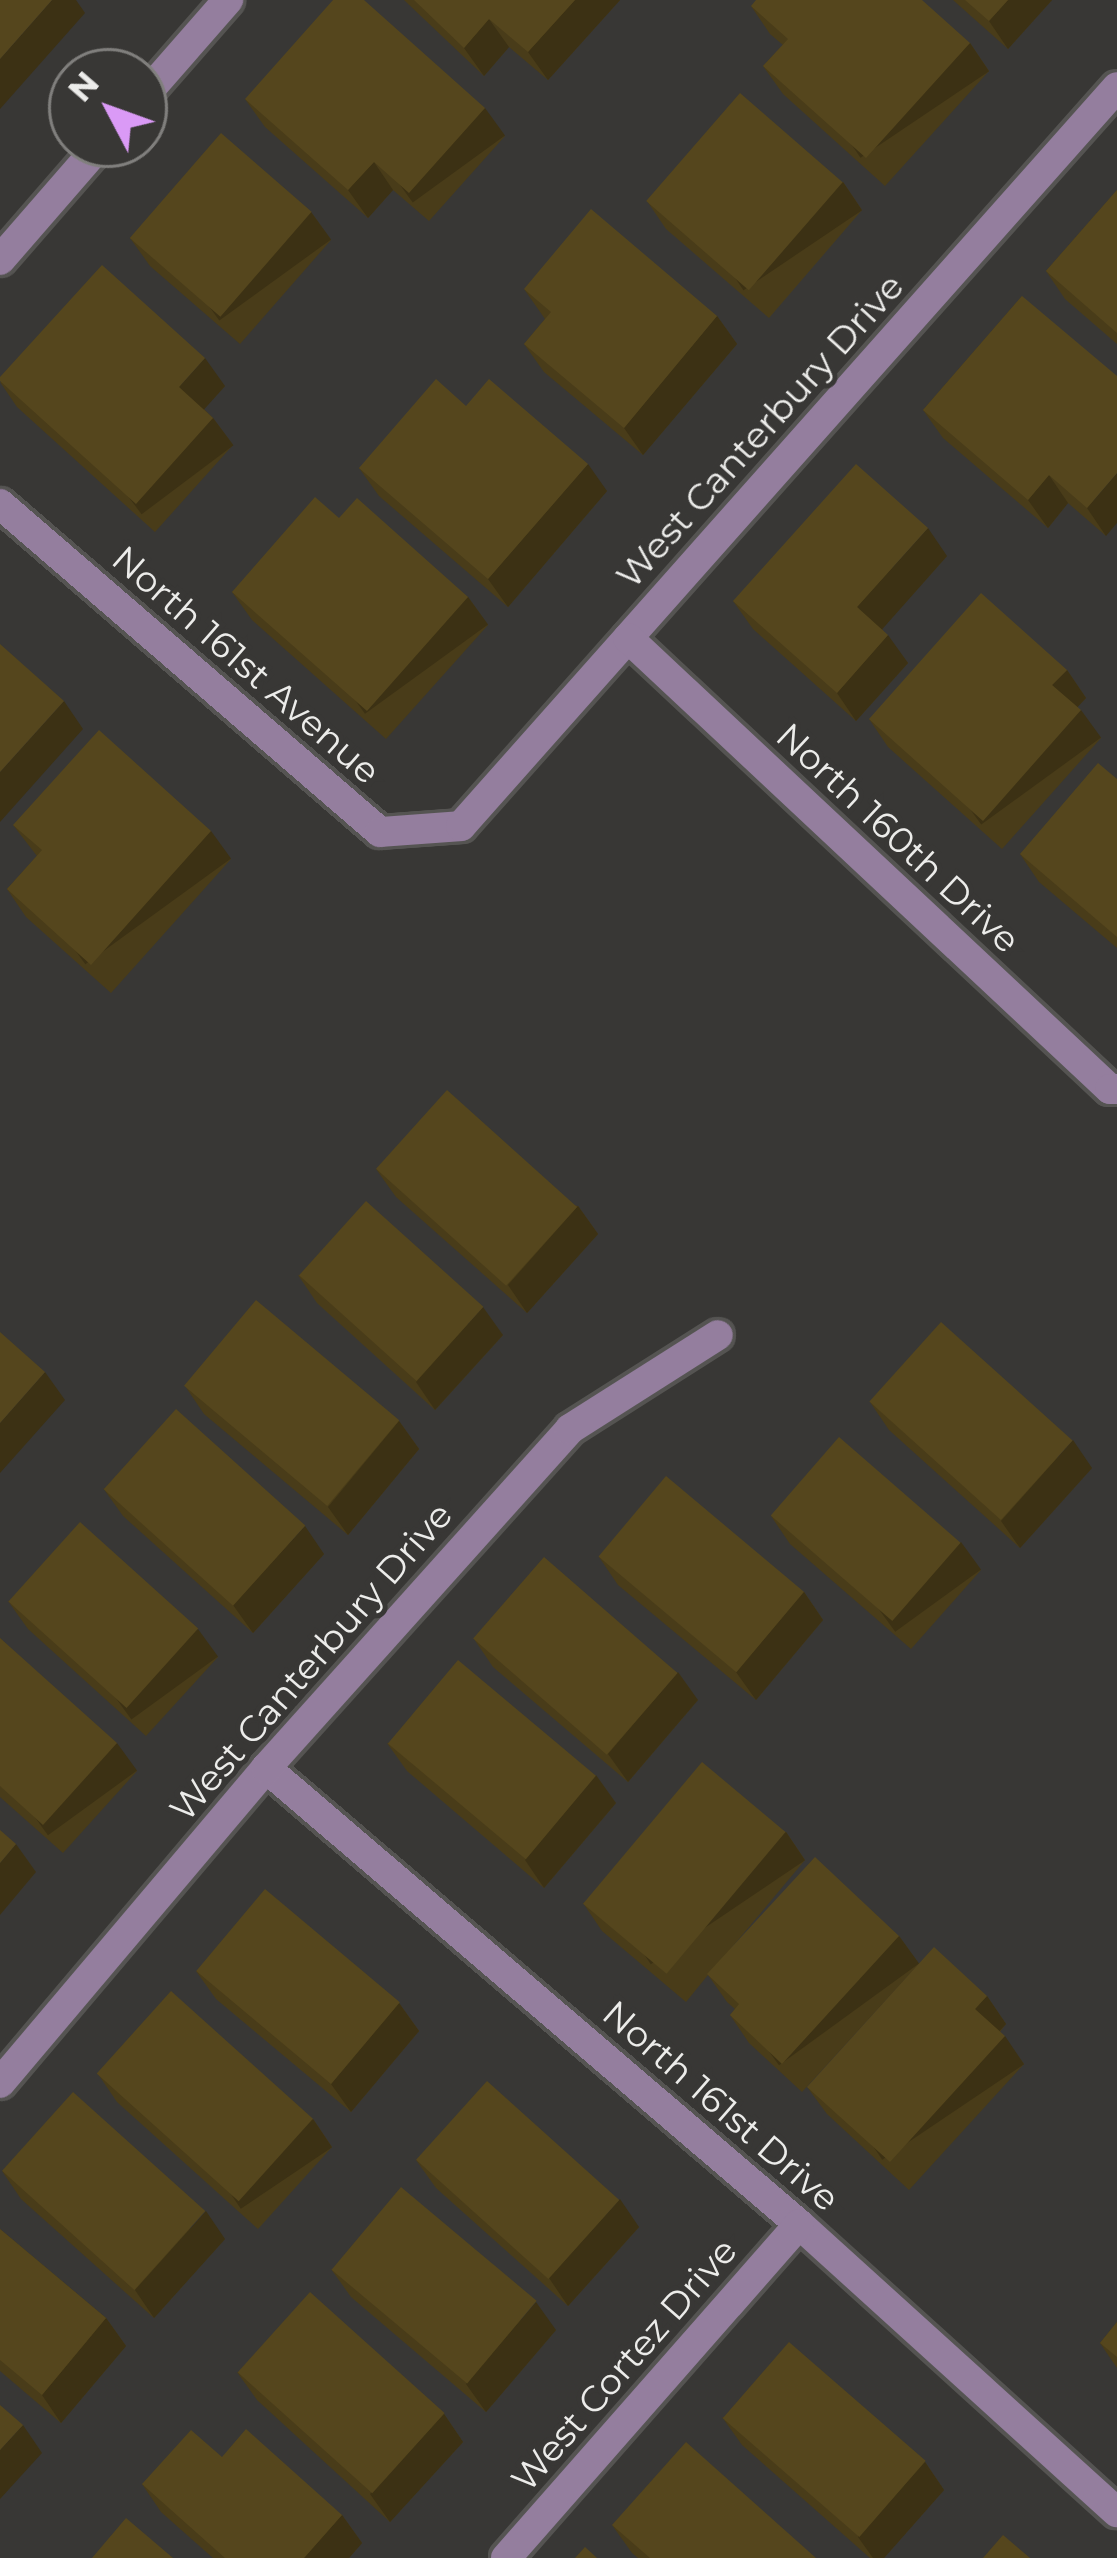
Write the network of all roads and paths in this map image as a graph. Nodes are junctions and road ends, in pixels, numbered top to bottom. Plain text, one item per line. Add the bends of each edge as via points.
1 (228, 0) edge
2 (168, 68) edge
3 (1117, 87) edge
4 (80, 168) edge
5 (0, 260) edge
6 (0, 504) edge
7 (628, 638) junction
8 (461, 826) joint
9 (1117, 1089) edge
10 (718, 1335) dead end
11 (266, 1768) junction
12 (0, 2083) edge
13 (800, 2224) junction
14 (1117, 2512) edge
15 (506, 2558) edge

1 - 2 street
3 - 7 street, West Canterbury Drive
4 - 5 street
6 - 8 street, North 161st Avenue via 380,832
7 - 8 street, West Canterbury Drive
7 - 9 street, North 160th Drive
10 - 11 street, West Canterbury Drive via 570,1429
11 - 12 street, West Canterbury Drive
11 - 13 street, North 161st Drive
13 - 14 street, North 161st Drive
13 - 15 street, West Cortez Drive

